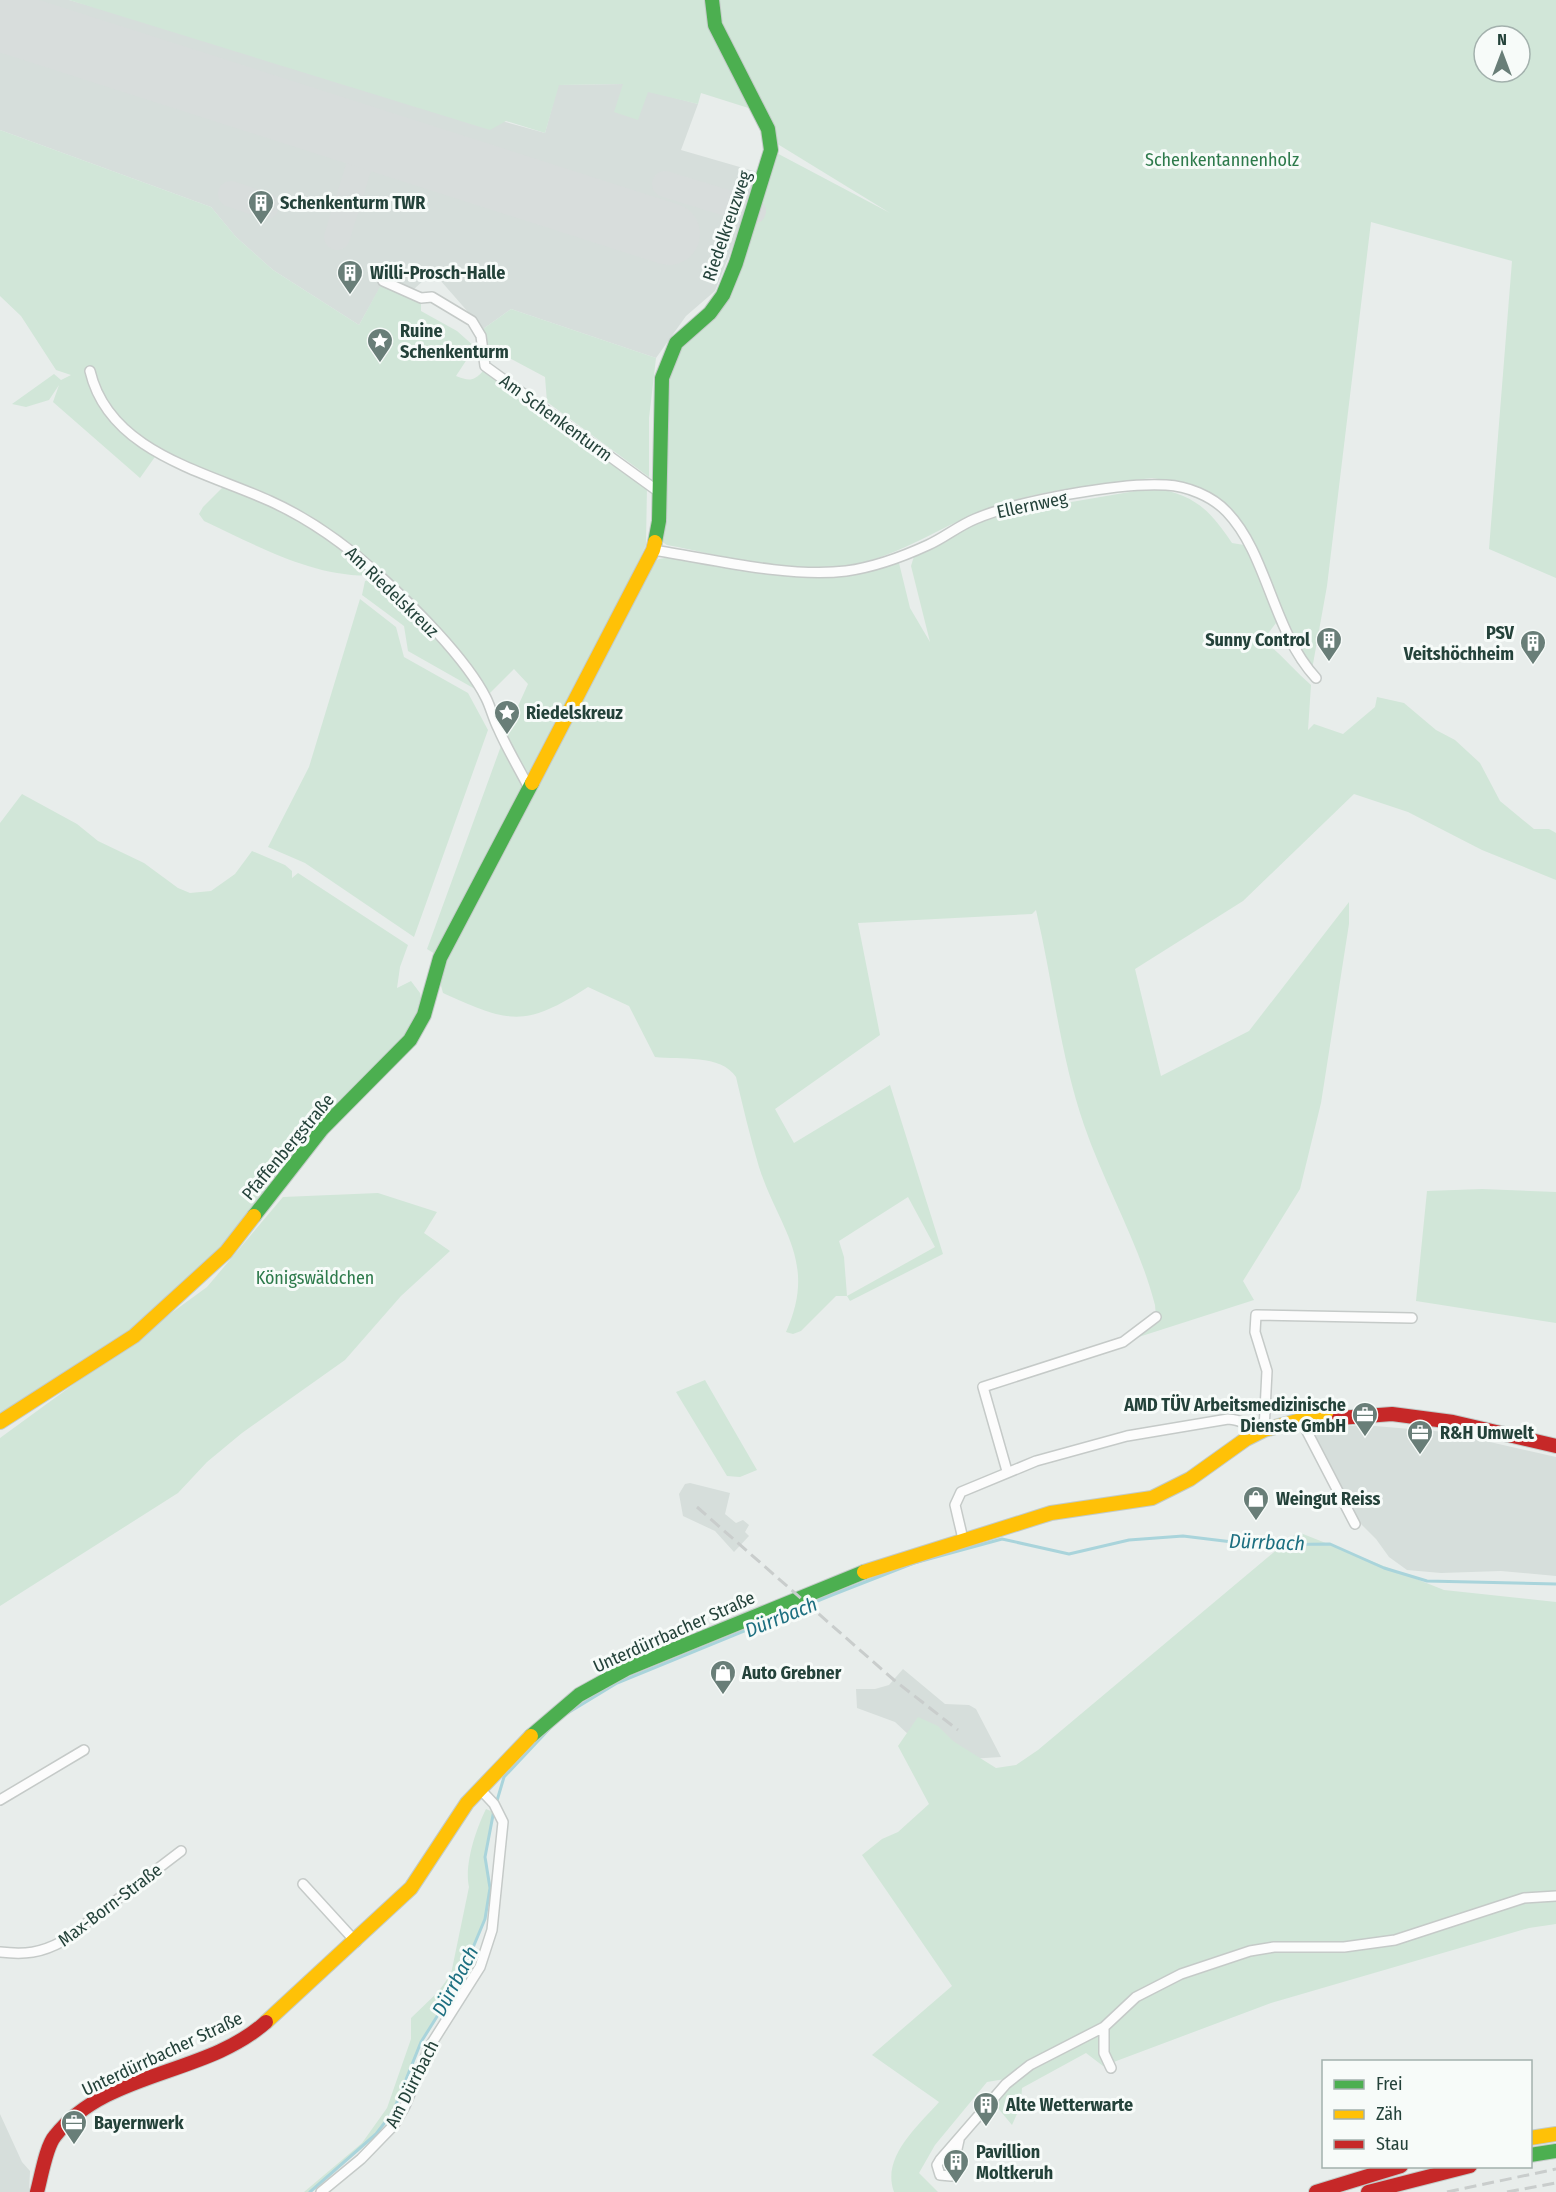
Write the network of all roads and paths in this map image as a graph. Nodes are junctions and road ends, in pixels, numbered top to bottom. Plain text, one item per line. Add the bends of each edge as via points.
1 (712, 0) edge
2 (383, 281) dead end
3 (90, 371) dead end
4 (659, 492) junction
5 (653, 550) junction
6 (1316, 678) dead end
7 (529, 789) junction
8 (1156, 1317) dead end
9 (1412, 1318) dead end
10 (1301, 1420) junction
11 (0, 1422) edge
12 (1260, 1432) junction
13 (1556, 1446) edge
14 (1007, 1471) junction
15 (1355, 1524) dead end
16 (963, 1539) junction
17 (84, 1750) dead end
18 (480, 1789) junction
19 (0, 1800) edge
20 (181, 1851) dead end
21 (303, 1884) dead end
22 (1556, 1896) edge
23 (356, 1942) junction
24 (0, 1952) edge
25 (1104, 2027) junction
26 (1111, 2068) dead end
27 (1556, 2134) edge
28 (1532, 2138) edge
29 (959, 2140) dead end
30 (1556, 2151) edge
31 (1532, 2155) edge
32 (1394, 2168) edge
33 (1462, 2168) edge
34 (37, 2192) edge
35 (321, 2192) edge
36 (1316, 2192) edge
37 (1368, 2192) edge

1 - 4 main road, Riedelkreuzweg via 720,36 768,129 771,150 723,295 710,313 676,343 662,378
2 - 4 street, Am Schenkenturm via 421,298 432,297 472,321 481,336 485,366
3 - 7 street, Am Riedelskreuz via 104,409 157,453 302,517 337,539 379,575 467,671 486,698
4 - 5 main road, Riedelkreuzweg
5 - 6 street, Ellernweg via 807,573 844,571 878,566 1004,509 1126,487 1168,485 1204,495 1227,511 1242,531 1299,660
5 - 7 main road
7 - 11 main road, Pfaffenbergstraße via 440,958 424,1015 394,1059 322,1129 212,1266 134,1336
8 - 14 street via 1123,1342 983,1387
9 - 12 street via 1256,1315 1255,1332 1267,1371
10 - 12 main road, Unterdürrbacher Straße
10 - 13 main road, Unterdürrbacher Straße via 1392,1414 1453,1422
10 - 15 street
12 - 14 street via 1238,1419 1228,1419 1127,1436
12 - 16 main road, Unterdürrbacher Straße via 1190,1479 1152,1498 1052,1513
14 - 16 street via 957,1497 955,1505
16 - 18 main road, Unterdürrbacher Straße via 858,1575 626,1669 566,1705
17 - 19 street
18 - 23 main road, Unterdürrbacher Straße via 450,1825 411,1888
18 - 35 street, Am Dürrbach via 503,1822 492,1930 480,1967 424,2057 394,2125
20 - 24 street, Max-Born-Straße via 47,1950 24,1955
21 - 23 street
22 - 25 street via 1524,1898 1395,1940 1344,1947 1250,1951 1181,1974 1136,1997
23 - 34 main road, Unterdürrbacher Straße via 257,2030 203,2057 126,2086 80,2111 53,2137
25 - 26 street via 1104,2053
25 - 29 street via 1030,2065 1006,2084
27 - 28 main road
30 - 31 main road
32 - 36 main road
33 - 37 main road

